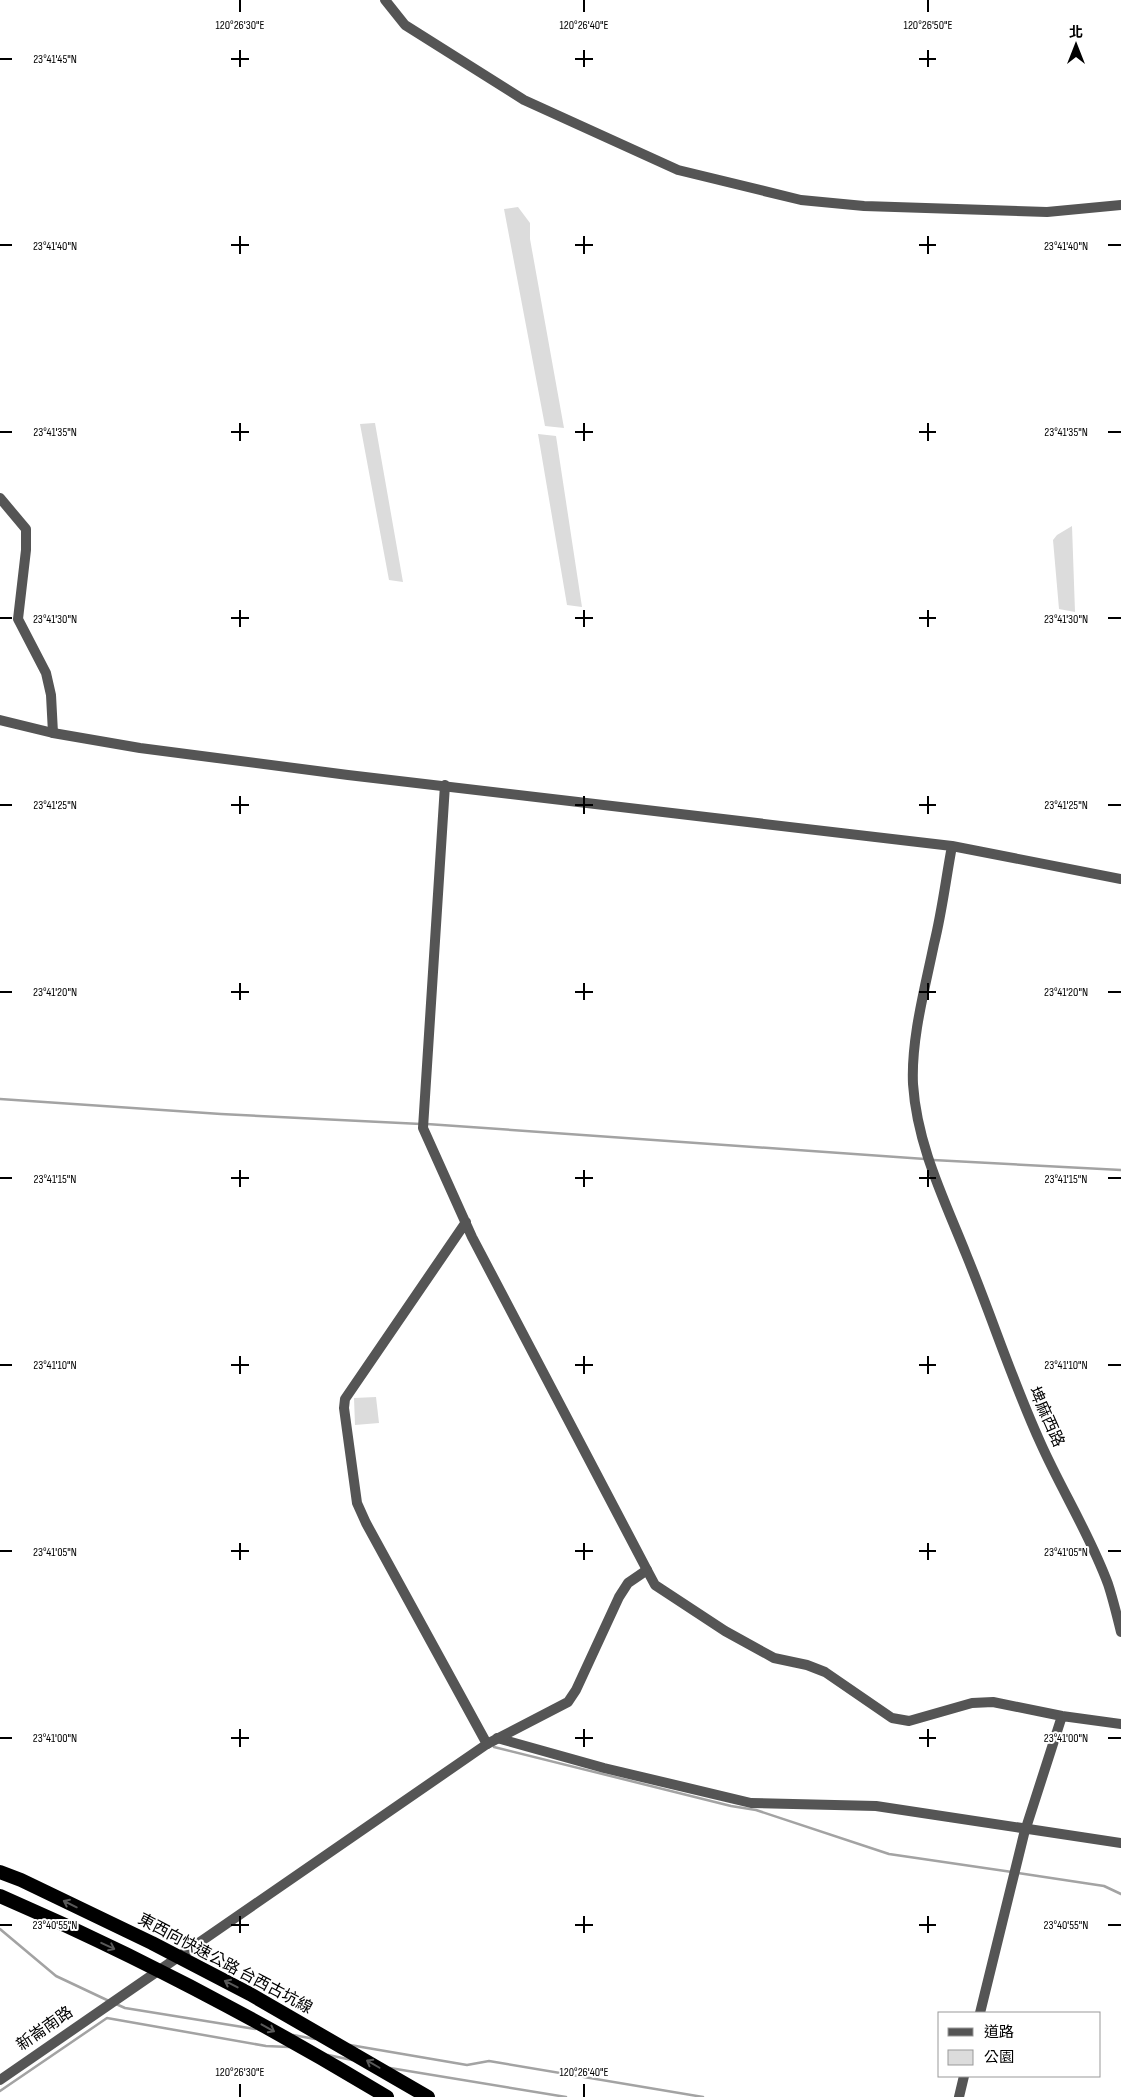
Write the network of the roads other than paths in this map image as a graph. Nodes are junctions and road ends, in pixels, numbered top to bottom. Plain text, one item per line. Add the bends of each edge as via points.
1 (385, 0) edge
2 (1121, 205) edge
3 (0, 498) edge
4 (0, 720) edge
5 (53, 733) junction
6 (444, 785) junction
7 (952, 846) junction
8 (1121, 879) edge
9 (466, 1222) junction
10 (647, 1570) junction
11 (1121, 1632) edge
12 (1062, 1716) junction
13 (1121, 1724) edge
14 (496, 1738) junction
15 (487, 1744) junction
16 (1026, 1828) junction
17 (1121, 1843) edge
18 (0, 1872) edge
19 (0, 1896) edge
20 (980, 2012) edge
21 (964, 2077) edge
22 (0, 2080) edge
23 (388, 2097) edge
24 (428, 2097) edge
25 (959, 2097) edge

1 - 2 street via 405,25 524,100 678,170 801,200 864,206 1047,212
3 - 5 street via 26,529 18,619 46,673
4 - 5 street
5 - 6 street via 140,748
6 - 7 street
6 - 9 street via 423,1124
7 - 8 street
7 - 11 street, 埤麻西路 via 922,1000 915,1055 913,1083 918,1125 926,1155 992,1317 1014,1381 1108,1584
9 - 10 street
9 - 15 street via 345,1399 344,1408 357,1503
10 - 12 street via 655,1585 725,1631 774,1658 825,1672 892,1718 909,1721 972,1702 993,1702
10 - 14 street, 新崙南路 via 628,1583 618,1596 568,1702
12 - 13 street
12 - 16 street
14 - 15 street, 新崙南路
14 - 16 street via 750,1804 876,1806
15 - 22 street, 新崙南路
16 - 17 street
16 - 20 street
24 -> 18 highway, 東西向快速公路 台西古坑線 via 232,1984
19 -> 23 highway via 148,1964 266,2026
21 - 25 street

